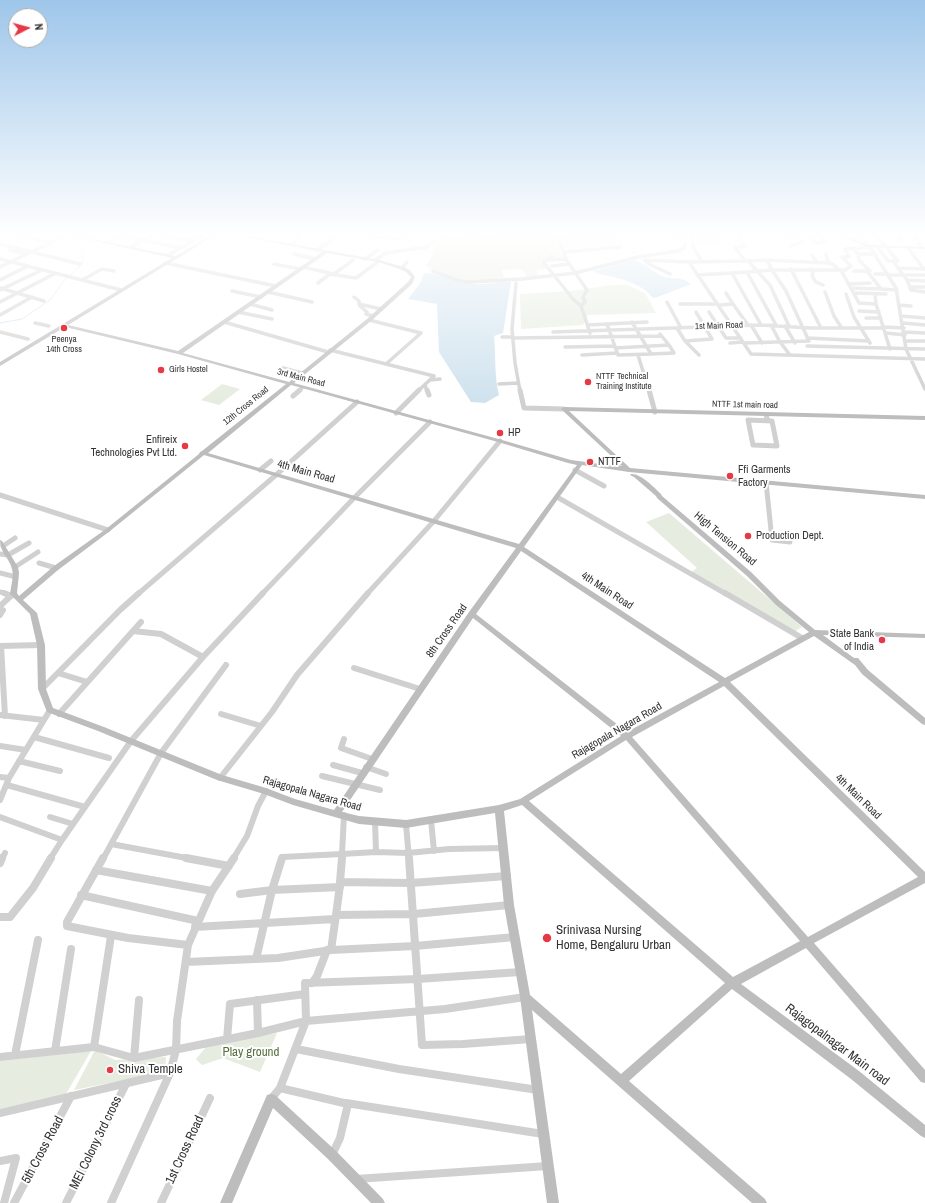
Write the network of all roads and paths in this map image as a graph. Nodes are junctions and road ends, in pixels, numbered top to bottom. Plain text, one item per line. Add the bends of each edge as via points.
1 (10, 291) edge
2 (22, 291) edge
3 (119, 291) edge
4 (232, 291) dead end
5 (400, 291) edge
6 (515, 291) edge
7 (566, 291) edge
8 (586, 291) edge
9 (709, 291) edge
10 (742, 291) edge
11 (756, 291) edge
12 (772, 291) edge
13 (786, 291) edge
14 (801, 291) edge
15 (897, 291) edge
16 (268, 292) joint
17 (726, 292) dead end
18 (825, 292) dead end
19 (18, 293) junction
20 (855, 293) joint
21 (846, 294) dead end
22 (875, 294) junction
23 (886, 294) dead end
24 (32, 297) junction
25 (260, 297) junction
26 (354, 297) dead end
27 (695, 297) dead end
28 (44, 301) dead end
29 (0, 302) edge
30 (312, 302) dead end
31 (666, 302) dead end
32 (250, 304) junction
33 (680, 304) dead end
34 (700, 304) junction
35 (718, 304) junction
36 (733, 304) junction
37 (876, 304) junction
38 (899, 304) junction
39 (360, 306) dead end
40 (581, 306) junction
41 (911, 306) dead end
42 (381, 309) junction
43 (272, 310) dead end
44 (859, 311) dead end
45 (916, 311) dead end
46 (238, 312) junction
47 (696, 312) dead end
48 (709, 312) dead end
49 (878, 312) junction
50 (0, 315) edge
51 (901, 316) junction
52 (918, 317) junction
53 (371, 318) junction
54 (866, 318) dead end
55 (881, 318) junction
56 (925, 318) edge
57 (272, 319) dead end
58 (224, 322) junction
59 (632, 322) junction
60 (647, 322) dead end
61 (35, 323) dead end
62 (588, 324) junction
63 (607, 324) junction
64 (749, 325) junction
65 (761, 325) junction
66 (773, 325) junction
67 (925, 325) edge
68 (49, 326) dead end
69 (66, 326) junction
70 (719, 326) junction
71 (734, 326) junction
72 (787, 326) junction
73 (704, 327) junction
74 (803, 327) junction
75 (832, 327) junction
76 (841, 327) junction
77 (861, 327) junction
78 (657, 328) junction
79 (679, 328) junction
80 (819, 328) junction
81 (884, 328) junction
82 (904, 329) junction
83 (637, 330) junction
84 (589, 331) junction
85 (609, 331) junction
86 (0, 332) edge
87 (553, 332) dead end
88 (820, 333) dead end
89 (836, 333) dead end
90 (886, 333) junction
91 (925, 333) edge
92 (641, 336) junction
93 (661, 336) junction
94 (502, 337) dead end
95 (612, 337) junction
96 (513, 338) junction
97 (591, 338) junction
98 (28, 339) dead end
99 (684, 340) junction
100 (743, 341) junction
101 (869, 341) junction
102 (906, 341) junction
103 (925, 341) edge
104 (780, 342) junction
105 (795, 342) junction
106 (806, 342) junction
107 (730, 343) dead end
108 (762, 343) junction
109 (669, 345) junction
110 (873, 346) dead end
111 (565, 347) dead end
112 (615, 347) junction
113 (648, 347) junction
114 (890, 348) junction
115 (906, 349) junction
116 (925, 349) edge
117 (329, 351) junction
118 (179, 353) junction
119 (617, 353) junction
120 (582, 354) dead end
121 (651, 354) junction
122 (638, 355) junction
123 (699, 355) dead end
124 (790, 355) junction
125 (813, 356) junction
126 (911, 358) junction
127 (925, 359) edge
128 (0, 364) edge
129 (386, 364) junction
130 (283, 368) dead end
131 (302, 373) junction
132 (440, 379) dead end
133 (430, 380) junction
134 (518, 383) junction
135 (288, 384) junction
136 (425, 384) junction
137 (499, 384) dead end
138 (302, 388) junction
139 (925, 389) edge
140 (429, 395) dead end
141 (293, 396) dead end
142 (357, 402) junction
143 (564, 409) junction
144 (655, 412) junction
145 (396, 413) junction
146 (767, 418) junction
147 (925, 418) edge
148 (430, 422) junction
149 (500, 441) junction
150 (531, 450) junction
151 (202, 453) junction
152 (271, 462) dead end
153 (578, 467) junction
154 (622, 469) junction
155 (260, 470) junction
156 (631, 472) junction
157 (276, 475) junction
158 (766, 482) junction
159 (604, 486) dead end
160 (0, 495) edge
161 (557, 497) junction
162 (925, 497) edge
163 (354, 498) junction
164 (433, 522) junction
165 (108, 530) junction
166 (15, 538) dead end
167 (790, 542) dead end
168 (29, 543) dead end
169 (520, 547) junction
170 (3, 549) edge
171 (38, 552) dead end
172 (39, 563) dead end
173 (14, 567) junction
174 (56, 568) junction
175 (0, 573) edge
176 (16, 577) junction
177 (0, 592) edge
178 (15, 596) junction
179 (0, 608) edge
180 (472, 614) junction
181 (0, 615) edge
182 (140, 622) dead end
183 (133, 631) junction
184 (817, 632) junction
185 (925, 636) edge
186 (802, 638) junction
187 (41, 645) junction
188 (0, 646) edge
189 (203, 656) junction
190 (226, 665) dead end
191 (354, 668) dead end
192 (58, 673) junction
193 (87, 682) junction
194 (725, 682) junction
195 (42, 689) junction
196 (420, 689) junction
197 (50, 710) junction
198 (59, 714) junction
199 (221, 714) dead end
200 (2, 716) edge
201 (44, 720) junction
202 (925, 722) edge
203 (261, 726) junction
204 (627, 736) junction
205 (34, 737) junction
206 (344, 740) dead end
207 (131, 741) junction
208 (0, 746) edge
209 (26, 750) junction
210 (161, 753) junction
211 (109, 758) dead end
212 (372, 759) junction
213 (19, 761) junction
214 (333, 765) dead end
215 (364, 770) junction
216 (60, 771) dead end
217 (386, 774) dead end
218 (322, 776) dead end
219 (0, 777) edge
220 (220, 778) junction
221 (8, 781) junction
222 (356, 783) junction
223 (380, 790) dead end
224 (266, 791) junction
225 (0, 800) edge
226 (523, 801) junction
227 (85, 807) junction
228 (499, 808) junction
229 (340, 814) junction
230 (0, 816) edge
231 (50, 817) dead end
232 (431, 820) junction
233 (375, 821) junction
234 (73, 824) junction
235 (406, 824) junction
236 (62, 840) junction
237 (111, 844) junction
238 (503, 848) junction
239 (434, 851) junction
240 (376, 852) junction
241 (5, 853) dead end
242 (408, 853) junction
243 (342, 854) junction
244 (0, 862) edge
245 (229, 866) junction
246 (96, 870) junction
247 (507, 876) junction
248 (925, 878) edge
249 (411, 883) junction
250 (340, 885) junction
251 (212, 890) junction
252 (272, 890) junction
253 (240, 894) dead end
254 (81, 895) junction
255 (509, 905) junction
256 (414, 914) junction
257 (0, 917) edge
258 (336, 917) junction
259 (264, 923) junction
260 (196, 924) junction
261 (110, 936) junction
262 (516, 937) junction
263 (38, 940) dead end
264 (808, 942) junction
265 (188, 945) junction
266 (415, 946) junction
267 (71, 949) dead end
268 (329, 950) junction
269 (256, 959) junction
270 (186, 962) junction
271 (520, 972) junction
272 (418, 979) junction
273 (312, 983) junction
274 (732, 983) junction
275 (305, 994) junction
276 (526, 997) junction
277 (139, 1000) dead end
278 (257, 1000) junction
279 (420, 1011) junction
280 (306, 1021) junction
281 (258, 1033) junction
282 (227, 1039) junction
283 (531, 1040) junction
284 (94, 1047) junction
285 (296, 1049) junction
286 (176, 1050) junction
287 (55, 1051) junction
288 (15, 1055) junction
289 (0, 1057) edge
290 (134, 1058) junction
291 (170, 1073) junction
292 (925, 1078) edge
293 (622, 1081) junction
294 (126, 1084) junction
295 (280, 1088) junction
296 (538, 1090) junction
297 (71, 1096) junction
298 (210, 1098) dead end
299 (271, 1099) junction
300 (346, 1103) junction
301 (0, 1113) edge
302 (925, 1132) edge
303 (544, 1134) junction
304 (332, 1155) junction
305 (0, 1161) edge
306 (548, 1166) junction
307 (355, 1179) junction
308 (4, 1203) edge
309 (14, 1203) edge
310 (66, 1203) edge
311 (111, 1203) edge
312 (161, 1203) edge
313 (226, 1203) edge
314 (379, 1203) edge
315 (554, 1203) edge
316 (761, 1203) edge

1 - 19 street
2 - 19 street
3 - 69 street
4 - 25 street
5 - 42 street, 12th Cross Road
6 - 96 street
7 - 40 street
8 - 40 street via 583,297 585,302
9 - 35 street
10 - 65 street
11 - 66 street
12 - 72 street
13 - 74 street
14 - 80 street
15 - 38 street
16 - 25 street
16 - 30 street
17 - 36 street
18 - 76 street
19 - 24 street
19 - 29 street
20 - 22 street
20 - 37 street via 859,303
21 - 77 street via 849,306
22 - 23 street
22 - 37 street
24 - 28 street
24 - 50 street
25 - 32 street
26 - 42 street via 359,304
27 - 34 street
31 - 79 street
32 - 43 street
32 - 46 street
33 - 34 street
34 - 35 street
35 - 36 street
35 - 71 street
36 - 64 street
37 - 49 street
38 - 41 street
38 - 51 street
39 - 53 street
40 - 62 street
42 - 53 street, 12th Cross Road
44 - 49 street
45 - 52 street
46 - 57 street
46 - 58 street
47 - 73 street
48 - 70 street
49 - 55 street
51 - 52 street
51 - 82 street
52 - 56 street
53 - 117 street, 12th Cross Road
53 - 129 street via 421,333
54 - 55 street
55 - 81 street
58 - 117 street
58 - 118 street
59 - 60 street
59 - 63 street
59 - 83 street
61 - 68 street
62 - 63 street
62 - 84 street
63 - 85 street
64 - 65 street, 1st Main Road
64 - 71 street, 1st Main Road
64 - 108 street
65 - 66 street, 1st Main Road
66 - 72 street, 1st Main Road
66 - 104 street
67 - 82 street
69 - 118 street, 3rd Main Road
69 - 128 street
70 - 71 street, 1st Main Road
70 - 73 street, 1st Main Road
70 - 100 street via 726,338
71 - 100 street
72 - 74 street, 1st Main Road
72 - 105 street
73 - 79 street, 1st Main Road
73 - 99 street via 712,339
74 - 80 street, 1st Main Road
74 - 106 street
75 - 76 street, 1st Main Road
75 - 80 street, 1st Main Road
75 - 89 street
76 - 77 street, 1st Main Road
77 - 81 street, 1st Main Road
77 - 101 street
78 - 79 street, 1st Main Road
78 - 83 street, 1st Main Road
78 - 93 street
79 - 99 street
80 - 88 street
81 - 82 street, 1st Main Road
81 - 90 street
82 - 90 street
82 - 91 street
82 - 102 street
83 - 85 street, 1st Main Road
83 - 92 street
84 - 85 street, 1st Main Road
84 - 87 street, 1st Main Road
84 - 97 street
85 - 95 street
86 - 98 street
90 - 114 street
92 - 93 street
92 - 95 street
92 - 113 street
93 - 109 street
94 - 96 street
95 - 97 street
95 - 112 street
96 - 97 street
96 - 134 street
99 - 123 street
100 - 107 street
100 - 108 street
100 - 124 street via 752,354
101 - 106 street
101 - 110 street
102 - 103 street
102 - 115 street
104 - 105 street
104 - 108 street
104 - 124 street
105 - 106 street
106 - 114 street
106 - 125 street
109 - 113 street
109 - 121 street via 674,353
111 - 112 street
112 - 113 street
112 - 119 street
113 - 121 street
114 - 115 street
115 - 116 street
115 - 126 street
117 - 129 street
117 - 131 street, 12th Cross Road
118 - 135 street, 3rd Main Road
119 - 120 street
119 - 122 street
121 - 122 street
122 - 144 street
124 - 125 street
125 - 126 street
126 - 127 street
126 - 139 street
129 - 133 street via 434,376
130 - 131 street
131 - 135 street, 12th Cross Road
132 - 133 street
133 - 136 street
134 - 137 street
134 - 143 street via 524,408
135 - 138 street, 3rd Main Road
135 - 151 street, 12th Cross Road
136 - 140 street
136 - 145 street
138 - 141 street
138 - 142 street, 3rd Main Road
142 - 145 street, 3rd Main Road
142 - 157 street
143 - 144 street, NTTF 1st main road
143 - 156 street, High Tension Road
144 - 146 street, NTTF 1st main road
145 - 148 street, 3rd Main Road
146 - 146 street via 748,420 753,445 777,446 772,421
146 - 147 street, NTTF 1st main road
148 - 149 street, 3rd Main Road
148 - 163 street
149 - 150 street, 3rd Main Road
149 - 164 street
150 - 153 street, 3rd Main Road
150 - 154 street, 3rd Main Road
151 - 155 street, 4th Main Road
151 - 165 street, 12th Cross Road
152 - 155 street
153 - 154 street, 3rd Main Road
153 - 159 street
153 - 161 street, 8th Cross Road
154 - 156 street, 3rd Main Road
155 - 157 street, 4th Main Road
156 - 158 street, 3rd Main Road
156 - 184 street, High Tension Road via 656,497 749,574 804,624
157 - 163 street, 4th Main Road
157 - 192 street via 120,610
158 - 162 street, 3rd Main Road
158 - 167 street via 772,540
160 - 165 street
161 - 169 street, 8th Cross Road
161 - 186 street
163 - 164 street, 4th Main Road
163 - 189 street
164 - 169 street, 4th Main Road
164 - 203 street via 297,675
165 - 174 street, 12th Cross Road
166 - 170 street
168 - 170 street
169 - 180 street, 8th Cross Road
169 - 194 street, 4th Main Road
170 - 173 street
171 - 173 street
172 - 174 street
173 - 176 street
174 - 178 street, 12th Cross Road
175 - 176 street
176 - 178 street
177 - 178 street
178 - 179 street
178 - 187 street via 33,613
179 - 181 street via 3,610
180 - 196 street, 8th Cross Road
180 - 204 street
182 - 183 street
183 - 189 street via 161,634
183 - 193 street
184 - 185 street
184 - 186 street, Rajagopala Nagara Road
184 - 202 street, High Tension Road
186 - 194 street, Rajagopala Nagara Road
187 - 188 street
187 - 195 street
188 - 200 street
189 - 207 street
190 - 210 street
191 - 196 street
192 - 193 street
192 - 195 street
193 - 198 street
194 - 204 street, Rajagopala Nagara Road
194 - 248 street, 4th Main Road
195 - 197 street
196 - 212 street, 8th Cross Road
197 - 198 street, Rajagopala Nagara Road
197 - 201 street
198 - 207 street, Rajagopala Nagara Road
199 - 203 street
200 - 201 street
201 - 205 street
203 - 220 street
204 - 226 street, Rajagopala Nagara Road
204 - 264 street
205 - 209 street
205 - 211 street
206 - 212 street via 341,748
207 - 210 street, Rajagopala Nagara Road
207 - 227 street
208 - 209 street
209 - 213 street
210 - 220 street, Rajagopala Nagara Road
210 - 237 street
212 - 215 street, 8th Cross Road
213 - 216 street
213 - 221 street
214 - 215 street
215 - 217 street
215 - 222 street, 8th Cross Road
218 - 222 street
219 - 221 street
220 - 224 street, Rajagopala Nagara Road
221 - 225 street
221 - 227 street
222 - 223 street
222 - 229 street, 8th Cross Road
224 - 229 street, Rajagopala Nagara Road via 293,802
224 - 245 street via 247,836
226 - 228 street, Rajagopala Nagara Road
226 - 274 street, Rajagopalnagar Main road
227 - 234 street
228 - 232 street, Rajagopala Nagara Road
228 - 238 street
229 - 233 street, Rajagopala Nagara Road via 359,820
229 - 243 street
230 - 236 street
231 - 234 street
232 - 235 street, Rajagopala Nagara Road
232 - 239 street
233 - 235 street, Rajagopala Nagara Road
233 - 240 street
234 - 236 street
235 - 242 street
236 - 257 street via 24,901 10,917
237 - 245 street
237 - 246 street
238 - 239 street
238 - 247 street
239 - 242 street
240 - 242 street
240 - 243 street
241 - 244 street
242 - 249 street
243 - 250 street
243 - 252 street via 282,857
245 - 251 street
246 - 251 street
246 - 254 street
247 - 249 street
247 - 255 street
248 - 264 street
249 - 250 street
249 - 256 street
250 - 252 street
250 - 258 street
251 - 260 street
252 - 253 street
252 - 259 street
254 - 260 street
254 - 261 street via 67,926
255 - 256 street
255 - 262 street
256 - 258 street
256 - 266 street
258 - 259 street
258 - 268 street
259 - 260 street
259 - 269 street
260 - 265 street
261 - 265 street
261 - 284 street
262 - 266 street
262 - 271 street
263 - 288 street
264 - 274 street
264 - 292 street
265 - 270 street
266 - 268 street
266 - 272 street
267 - 287 street
268 - 269 street
268 - 273 street
269 - 270 street
270 - 286 street via 177,1021
271 - 272 street
271 - 276 street
272 - 273 street
272 - 279 street
273 - 275 street via 305,984
274 - 293 street
274 - 302 street, Rajagopalnagar Main road via 855,1075
275 - 278 street
275 - 280 street
276 - 279 street
276 - 283 street
276 - 293 street
277 - 290 street
278 - 281 street
278 - 282 street via 230,1004
279 - 280 street
279 - 283 street via 421,1042 424,1046
280 - 281 street
280 - 285 street
281 - 282 street
282 - 286 street
283 - 296 street
284 - 287 street
284 - 290 street
285 - 295 street
285 - 296 street via 399,1069
286 - 290 street
286 - 291 street
287 - 288 street
288 - 289 street
291 - 294 street
291 - 311 street
293 - 316 street
294 - 297 street
294 - 310 street, MEI Colony 3rd cross
295 - 299 street
295 - 300 street
296 - 303 street
297 - 301 street
297 - 309 street, 5th Cross Road
298 - 312 street, 1st Cross Road
299 - 304 street
299 - 313 street
300 - 303 street
300 - 304 street via 348,1104 340,1138
303 - 306 street
304 - 307 street
305 - 308 street via 16,1158
306 - 307 street
306 - 315 street
307 - 314 street

